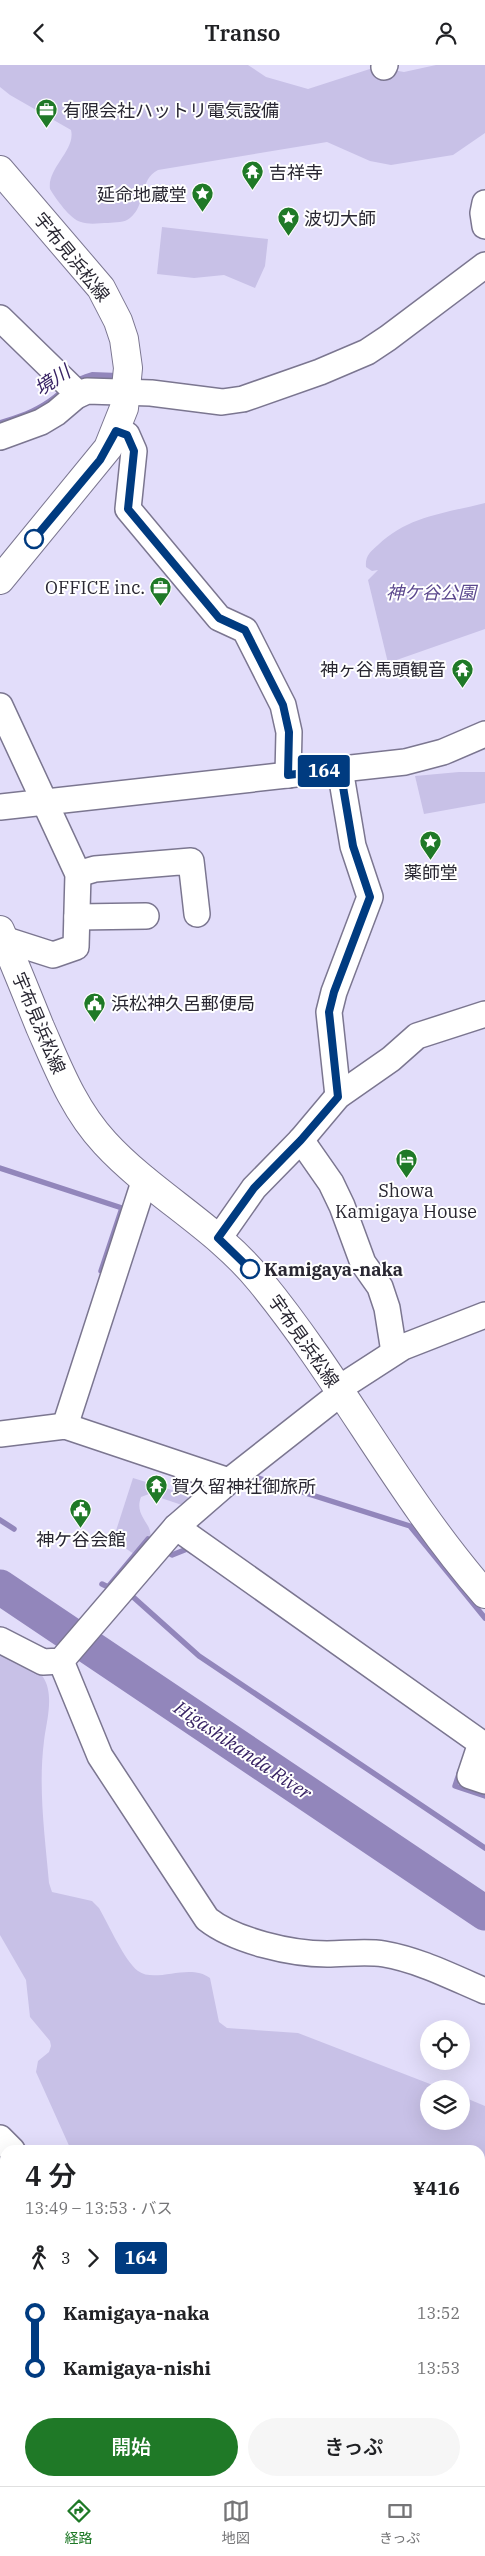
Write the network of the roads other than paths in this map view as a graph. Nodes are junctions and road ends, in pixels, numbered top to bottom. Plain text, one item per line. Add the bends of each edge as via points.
1 (0, 171) edge
2 (485, 203) edge
3 (485, 226) edge
4 (485, 265) edge
5 (0, 318) edge
6 (127, 383) junction
7 (71, 389) junction
8 (116, 431) junction
9 (0, 437) edge
10 (0, 581) edge
11 (0, 706) edge
12 (485, 734) edge
13 (340, 769) junction
14 (288, 775) junction
15 (46, 802) junction
16 (0, 807) edge
17 (78, 874) junction
18 (197, 914) dead end
19 (76, 917) junction
20 (146, 917) dead end
21 (1, 936) edge
22 (485, 1015) edge
23 (338, 1097) junction
24 (301, 1140) junction
25 (145, 1179) junction
26 (218, 1238) junction
27 (485, 1315) edge
28 (394, 1352) junction
29 (340, 1391) junction
30 (65, 1426) junction
31 (0, 1434) edge
32 (229, 1481) junction
33 (176, 1527) junction
34 (485, 1594) edge
35 (0, 1640) edge
36 (64, 1659) junction
37 (485, 1781) edge
38 (485, 1991) edge

1 - 6 main road, 宇布見浜松線 via 101,288 124,339
2 - 3 street
4 - 6 street via 367,352 243,399 202,401 151,393
5 - 7 street
6 - 7 street via 99,390
6 - 8 main road, 宇布見浜松線
7 - 9 street via 56,413
8 - 10 main road, 宇布見浜松線 via 96,466
8 - 14 street via 127,435 134,451 128,509 219,618 245,630 278,693 289,732
11 - 15 street
12 - 13 street via 428,757
13 - 14 street
13 - 23 street via 353,846 370,897 329,1012
14 - 15 street
15 - 16 street
15 - 17 street
17 - 18 street via 96,869 192,861
17 - 19 street
19 - 20 street
19 - 21 street via 76,947 53,955
21 - 25 main road, 宇布見浜松線 via 72,1098 104,1142
22 - 23 street via 417,1036 392,1059
23 - 24 street
24 - 26 street via 254,1188
24 - 28 street via 331,1183 363,1263 380,1287
25 - 26 main road, 宇布見浜松線
25 - 30 street
26 - 29 main road, 宇布見浜松線 via 260,1280
27 - 28 street via 418,1339
28 - 29 street
29 - 32 street
29 - 34 main road, 宇布見浜松線 via 422,1516
30 - 31 street
30 - 32 street
32 - 33 street
33 - 36 street
33 - 37 street via 481,1743 470,1776
35 - 36 street via 43,1662
36 - 38 street via 100,1756 206,1919 217,1927 291,1950 326,1954 375,1953 401,1958

